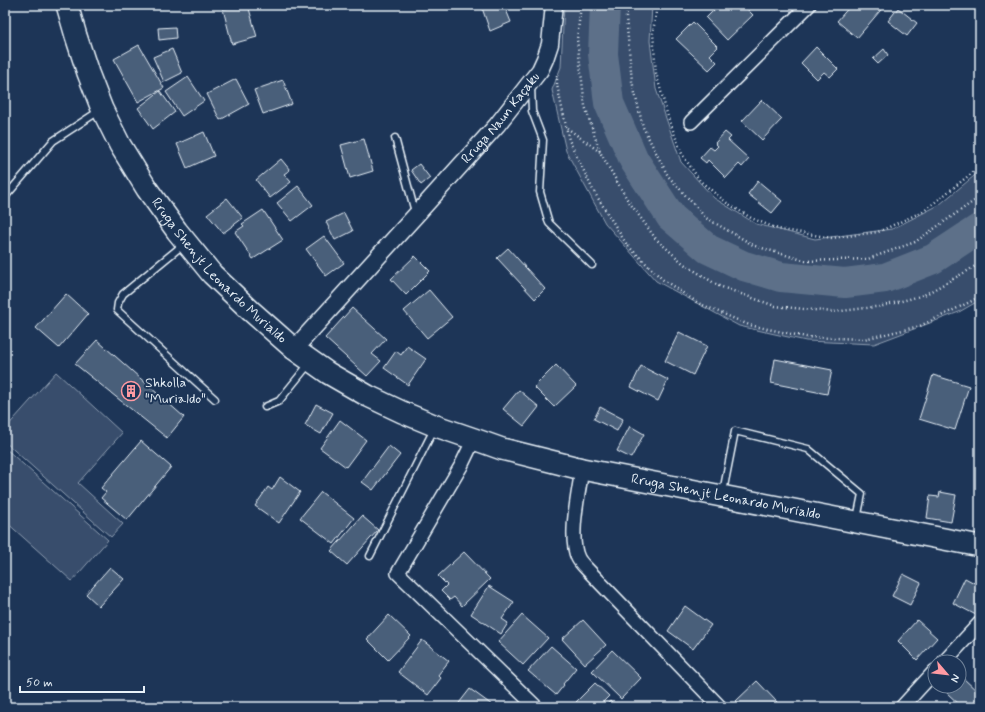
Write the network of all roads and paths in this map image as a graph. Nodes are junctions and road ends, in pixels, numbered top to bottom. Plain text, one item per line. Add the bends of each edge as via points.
1 (68, 5) edge
2 (554, 5) edge
3 (581, 5) edge
4 (628, 5) edge
5 (657, 5) edge
6 (809, 5) edge
7 (556, 69) dead end
8 (531, 81) junction
9 (102, 109) junction
10 (691, 122) dead end
11 (566, 127) junction
12 (395, 138) dead end
13 (600, 152) junction
14 (980, 165) edge
15 (980, 196) edge
16 (5, 197) edge
17 (416, 215) junction
18 (186, 242) junction
19 (980, 263) edge
20 (592, 265) dead end
21 (980, 296) edge
22 (294, 349) junction
23 (311, 361) junction
24 (215, 399) dead end
25 (265, 407) dead end
26 (436, 426) junction
27 (474, 439) junction
28 (582, 469) junction
29 (722, 496) junction
30 (857, 522) junction
31 (980, 546) edge
32 (370, 556) dead end
33 (978, 629) edge
34 (952, 654) edge
35 (927, 680) edge
36 (536, 707) edge
37 (720, 707) edge
38 (902, 707) edge

1 - 9 main road, Rruga Shenjt Leonardo Murialdo via 88,73
2 - 8 street, Rruga Naun Kaçaku via 550,44 540,70
3 - 13 path via 577,39 585,106
4 - 15 path via 626,16 632,81 643,127 668,176 706,218 756,246 806,261 868,259 915,242
5 - 14 path via 654,33 656,73 668,117 682,154 700,181 751,218 778,229 832,238 878,232 924,210
6 - 10 street
7 - 11 path
8 - 17 street, Rruga Naun Kaçaku via 497,125
8 - 20 lane via 532,111 543,140 540,192 549,223
9 - 16 lane via 53,142
9 - 18 main road, Rruga Shenjt Leonardo Murialdo via 147,189
11 - 13 path
11 - 21 path via 569,140 593,190 628,245 662,279 698,303 749,325 806,337 864,339 920,326
12 - 17 lane
13 - 19 path via 627,199 656,239 678,259 719,286 775,306 833,312 883,306 924,295
17 - 22 street, Rruga Naun Kaçaku
18 - 22 main road, Rruga Shenjt Leonardo Murialdo via 212,274
18 - 24 lane via 123,294 117,310
22 - 23 main road, Rruga Shenjt Leonardo Murialdo
23 - 25 lane via 280,401
23 - 26 main road, Rruga Shenjt Leonardo Murialdo via 368,396
26 - 27 main road, Rruga Shenjt Leonardo Murialdo
26 - 32 lane
27 - 28 main road, Rruga Shenjt Leonardo Murialdo via 502,449
27 - 36 street via 461,466 398,573
28 - 29 main road, Rruga Shenjt Leonardo Murialdo
28 - 37 street via 574,522 578,559
29 - 30 main road, Rruga Shenjt Leonardo Murialdo
29 - 30 lane via 735,431 808,448 862,494
30 - 31 main road, Rruga Shenjt Leonardo Murialdo
33 - 34 street
35 - 38 street

